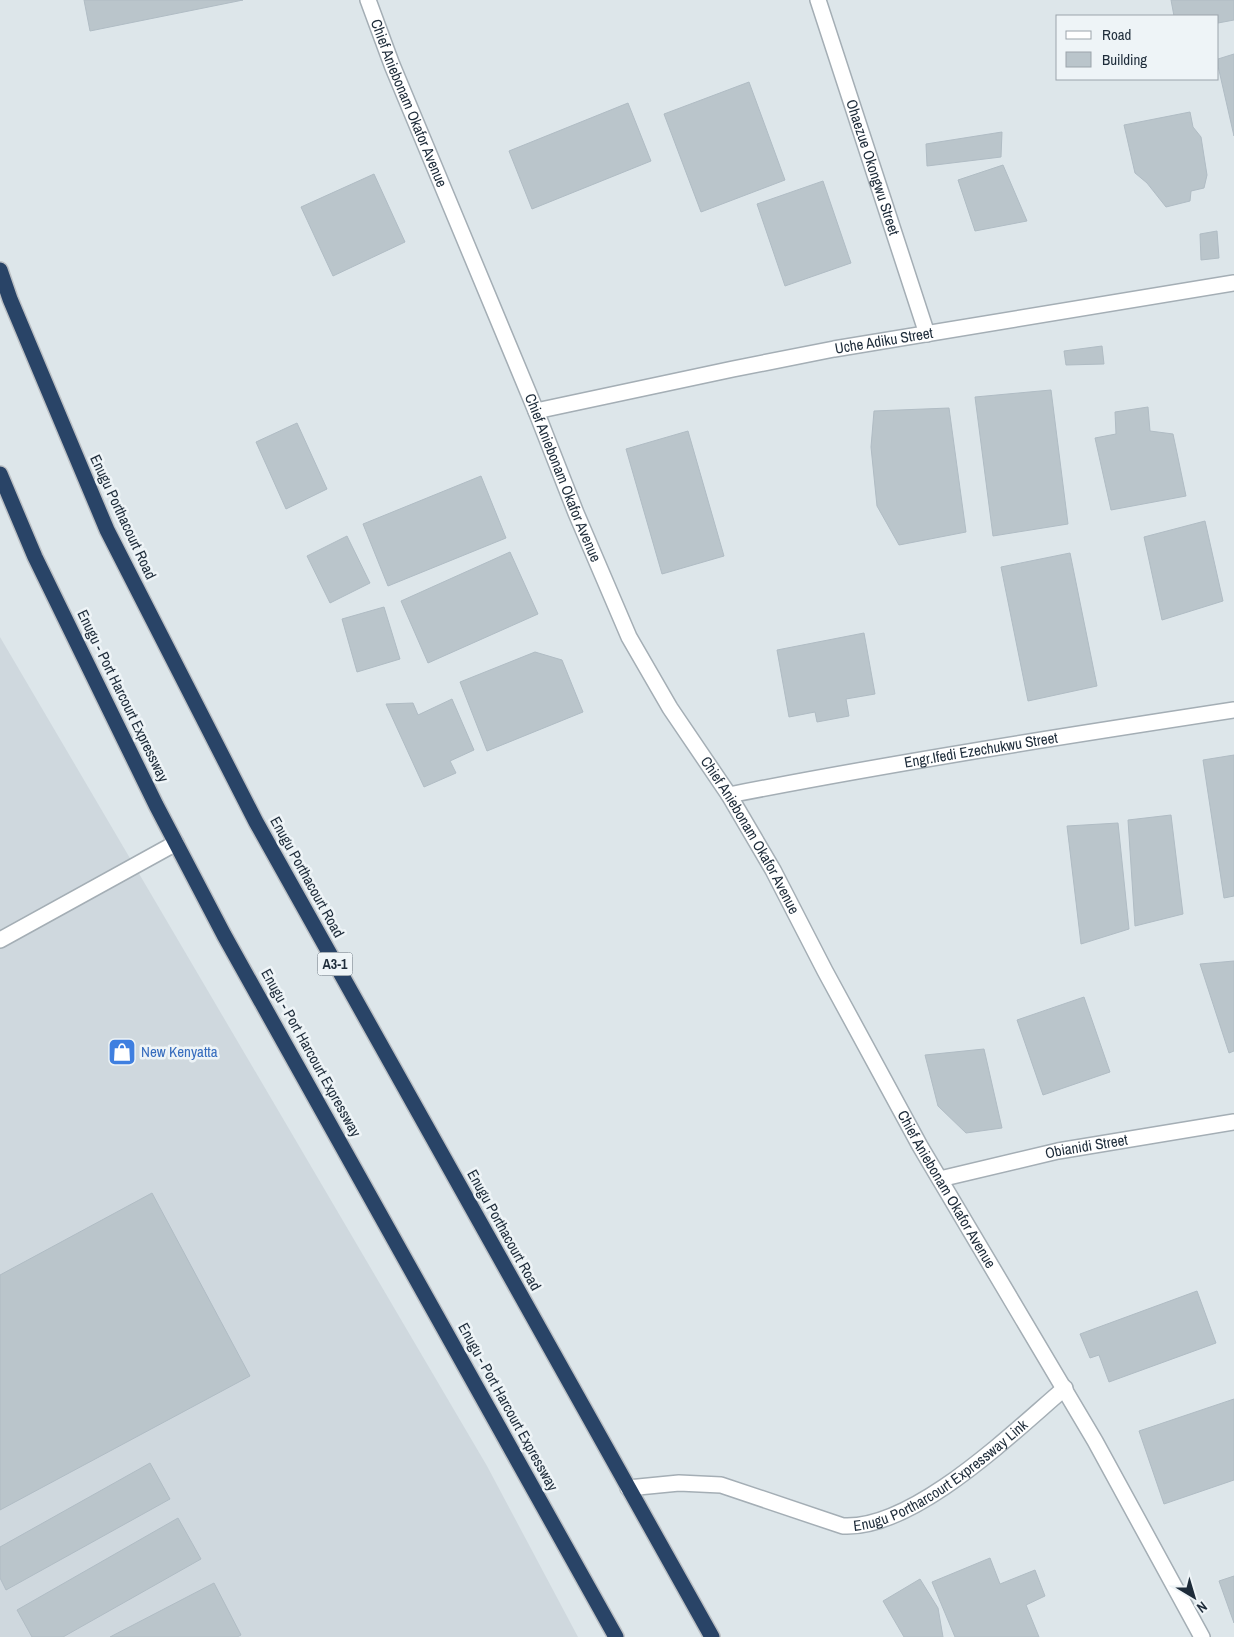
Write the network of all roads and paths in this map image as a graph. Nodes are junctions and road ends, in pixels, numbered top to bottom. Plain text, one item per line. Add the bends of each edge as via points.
1 (368, 0) edge
2 (818, 0) edge
3 (0, 270) edge
4 (1234, 283) edge
5 (927, 334) junction
6 (536, 411) junction
7 (0, 474) edge
8 (1234, 710) edge
9 (729, 795) junction
10 (176, 843) junction
11 (0, 940) edge
12 (1234, 1122) edge
13 (940, 1179) junction
14 (1064, 1388) junction
15 (628, 1488) junction
16 (616, 1637) edge
17 (712, 1637) edge
18 (1202, 1637) edge

1 - 6 street, Chief Aniebonam Okafor Avenue
2 - 5 street, Ohaezue Okongwu Street
3 - 15 highway, Enugu Porthacourt Road / A3-1 via 107,530 256,822
4 - 5 street, Uche Adiku Street
5 - 6 street, Uche Adiku Street via 733,368
6 - 9 street, Chief Aniebonam Okafor Avenue via 629,637 670,708
7 - 10 highway, Enugu - Port Harcourt Expressway via 36,557
8 - 9 street, Engr.Ifedi Ezechukwu Street via 980,750
9 - 13 street, Chief Aniebonam Okafor Avenue
10 - 11 street
10 - 16 highway, Enugu - Port Harcourt Expressway via 224,935
12 - 13 street, Obianidi Street via 1058,1151
13 - 14 street, Chief Aniebonam Okafor Avenue
14 - 15 street, Enugu Portharcourt Expressway Link via 940,1490 893,1515 863,1525 843,1526 721,1485 679,1483
14 - 18 street, Chief Aniebonam Okafor Avenue
15 - 17 highway, Enugu Porthacourt Road / A3-1

